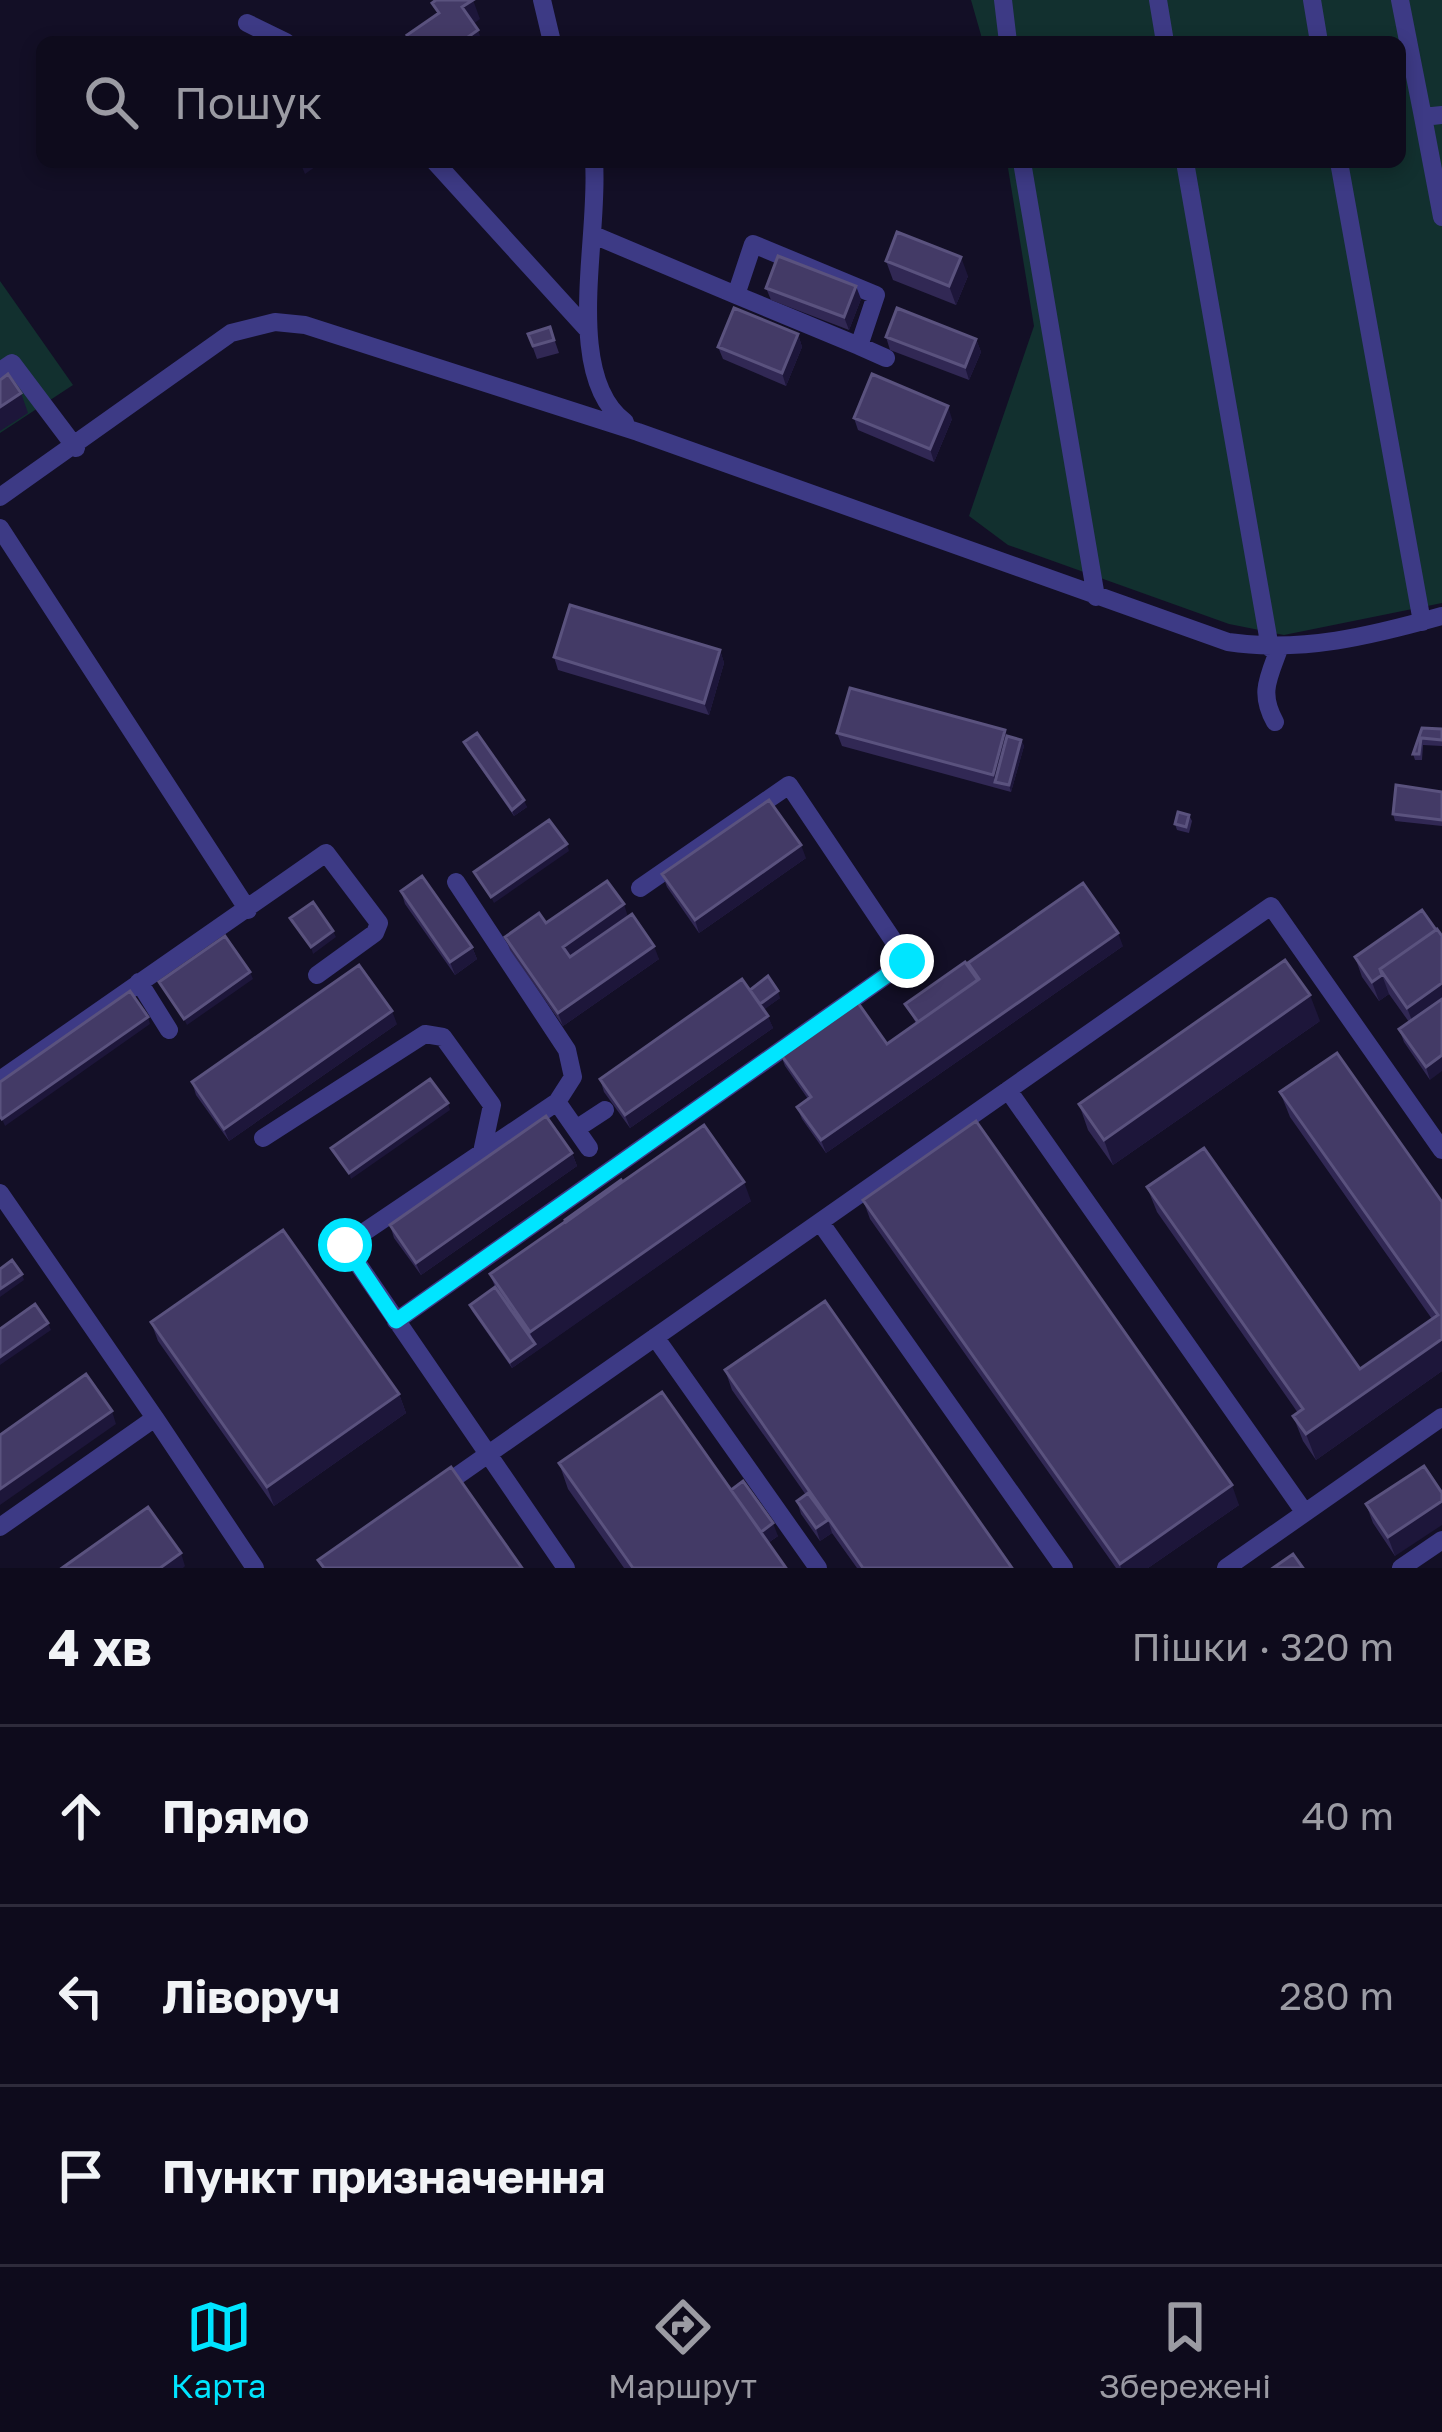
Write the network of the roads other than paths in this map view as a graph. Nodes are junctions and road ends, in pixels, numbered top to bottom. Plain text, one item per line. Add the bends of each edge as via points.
1 (542, 0) edge
2 (1003, 0) edge
3 (1158, 0) edge
4 (1312, 0) edge
5 (1400, 0) edge
6 (247, 23) dead end
7 (274, 36) edge
8 (551, 36) edge
9 (1007, 36) edge
10 (1164, 36) edge
11 (1318, 36) edge
12 (1433, 116) edge
13 (440, 168) edge
14 (595, 168) edge
15 (1023, 168) edge
16 (1187, 168) edge
17 (1340, 168) edge
18 (1442, 217) edge
19 (596, 236) junction
20 (736, 295) junction
21 (586, 328) junction
22 (859, 346) junction
23 (886, 358) dead end
24 (0, 371) edge
25 (638, 432) junction
26 (76, 448) junction
27 (0, 497) edge
28 (0, 528) edge
29 (1096, 597) junction
30 (1442, 616) edge
31 (1422, 622) junction
32 (1275, 649) junction
33 (1275, 722) dead end
34 (456, 882) dead end
35 (640, 888) dead end
36 (248, 910) junction
37 (317, 975) dead end
38 (139, 982) junction
39 (170, 1030) dead end
40 (0, 1080) edge
41 (1008, 1090) junction
42 (557, 1102) junction
43 (605, 1110) dead end
44 (576, 1129) junction
45 (263, 1138) dead end
46 (589, 1148) dead end
47 (1442, 1150) edge
48 (482, 1152) junction
49 (0, 1192) edge
50 (820, 1222) junction
51 (396, 1321) junction
52 (655, 1337) junction
53 (1442, 1417) edge
54 (155, 1418) junction
55 (487, 1455) junction
56 (413, 1507) edge
57 (1305, 1513) junction
58 (0, 1527) edge
59 (1442, 1540) edge
60 (255, 1568) edge
61 (566, 1568) edge
62 (818, 1568) edge
63 (1064, 1568) edge
64 (1226, 1568) edge
65 (1401, 1568) edge

1 - 8 lane
2 - 9 lane
3 - 10 lane
4 - 11 lane
5 - 12 lane
6 - 7 lane
12 - 18 lane
13 - 21 lane
14 - 19 lane
15 - 29 lane
16 - 32 lane
17 - 31 lane
19 - 20 lane
19 - 21 lane
20 - 22 lane
20 - 22 lane via 753,244 876,295
21 - 25 lane via 609,410
22 - 23 lane
24 - 26 lane via 12,363
25 - 26 lane via 275,322 231,333
25 - 29 lane
26 - 27 lane
28 - 36 lane
29 - 32 lane via 1228,642
30 - 31 lane
31 - 32 lane
32 - 33 lane via 1264,683
34 - 42 lane via 567,1050 573,1077
35 - 51 lane via 789,785 907,961
36 - 37 lane via 326,853 379,923
36 - 38 lane
38 - 39 lane
38 - 40 lane
41 - 47 lane via 1271,907
41 - 50 lane
41 - 57 lane
42 - 44 lane
42 - 48 lane
43 - 44 lane
44 - 46 lane
45 - 48 lane via 425,1034 443,1036 492,1106
48 - 51 lane via 345,1245
49 - 54 lane
50 - 52 lane
50 - 63 lane
51 - 55 lane
52 - 55 lane
52 - 62 lane
53 - 57 lane
54 - 58 lane
54 - 60 lane
55 - 56 lane
55 - 61 lane
57 - 64 lane
59 - 65 lane

